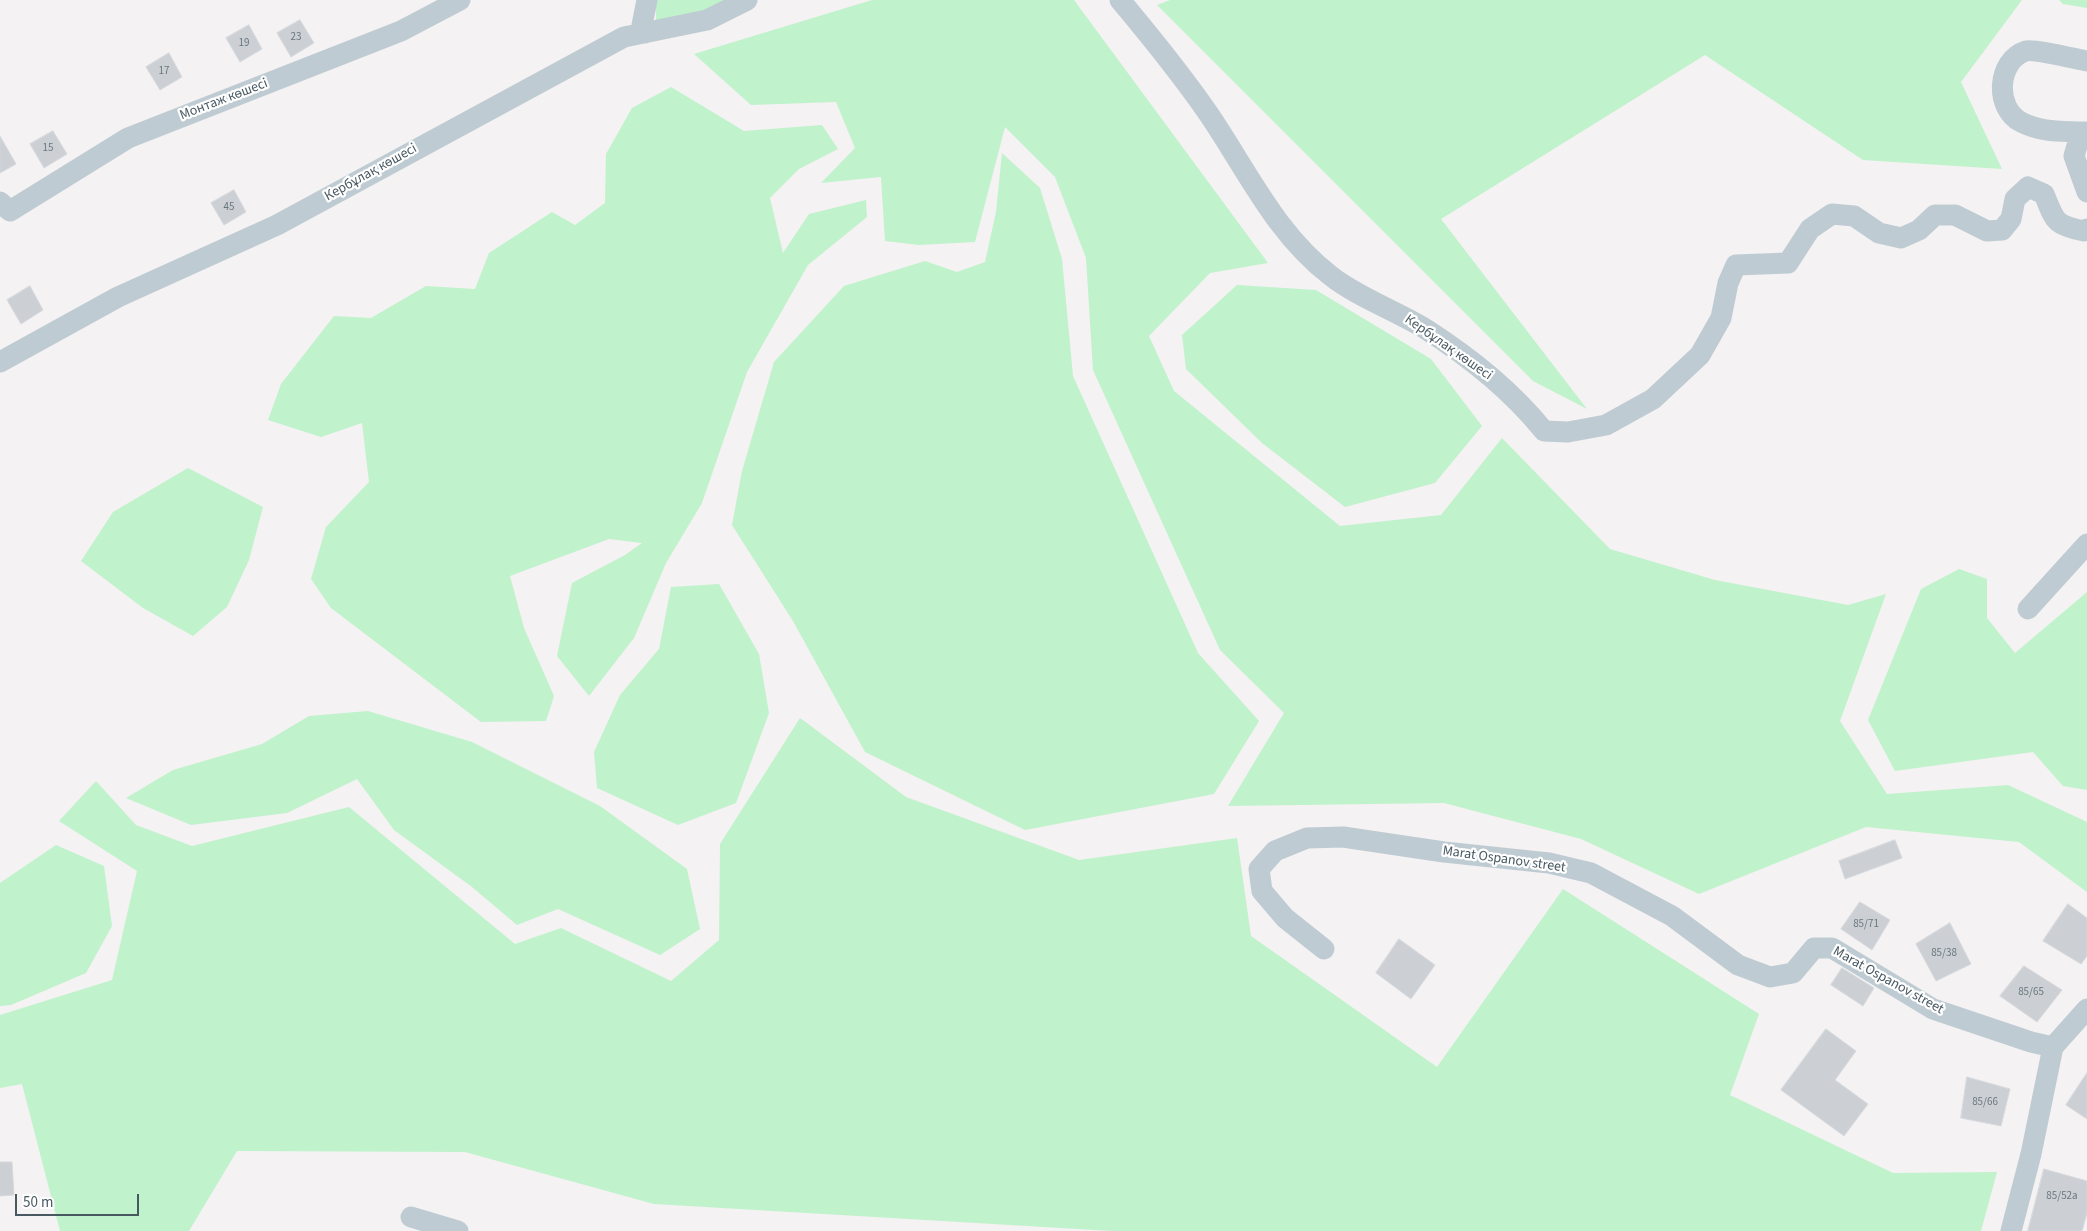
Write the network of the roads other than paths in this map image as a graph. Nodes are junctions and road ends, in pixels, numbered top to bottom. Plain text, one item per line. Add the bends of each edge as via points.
1 (460, 0) edge
2 (647, 0) edge
3 (747, 0) edge
4 (1120, 0) edge
5 (645, 33) junction
6 (2087, 61) edge
7 (2084, 132) edge
8 (2087, 192) edge
9 (0, 202) edge
10 (2087, 229) edge
11 (0, 362) edge
12 (2087, 544) edge
13 (2028, 608) dead end
14 (1324, 949) dead end
15 (2087, 1009) edge
16 (2053, 1047) junction
17 (412, 1217) dead end
18 (458, 1231) edge
19 (2011, 1231) edge

1 - 9 street, Монтаж көшесі via 401,31 128,138 10,211
2 - 5 street via 642,25
3 - 5 street, Кербұлақ көшесі via 707,20
4 - 10 street, Кербұлақ көшесі via 1204,107 1256,192 1285,232 1331,277 1424,328 1478,366 1527,410 1544,431 1568,432 1606,425 1653,399 1700,355 1721,318 1728,283 1736,266 1788,263 1810,229 1832,214 1854,216 1879,233 1901,238 1919,230 1935,215 1956,215 1987,231 2002,230 2011,219 2015,198 2028,187 2044,194 2053,217 2063,227
5 - 11 street, Кербұлақ көшесі via 624,37 277,225 118,297
6 - 7 street via 2028,50 2011,59 2003,79 2004,105 2019,121 2040,130
7 - 8 street via 2074,156
12 - 13 street
14 - 16 street, Marat Ospanov street via 1284,918 1262,891 1259,869 1275,851 1307,838 1343,837 1549,863 1592,873 1672,916 1738,964 1770,977 1793,973 1814,948 1832,948 1933,1009
15 - 16 street
16 - 19 street
17 - 18 street

